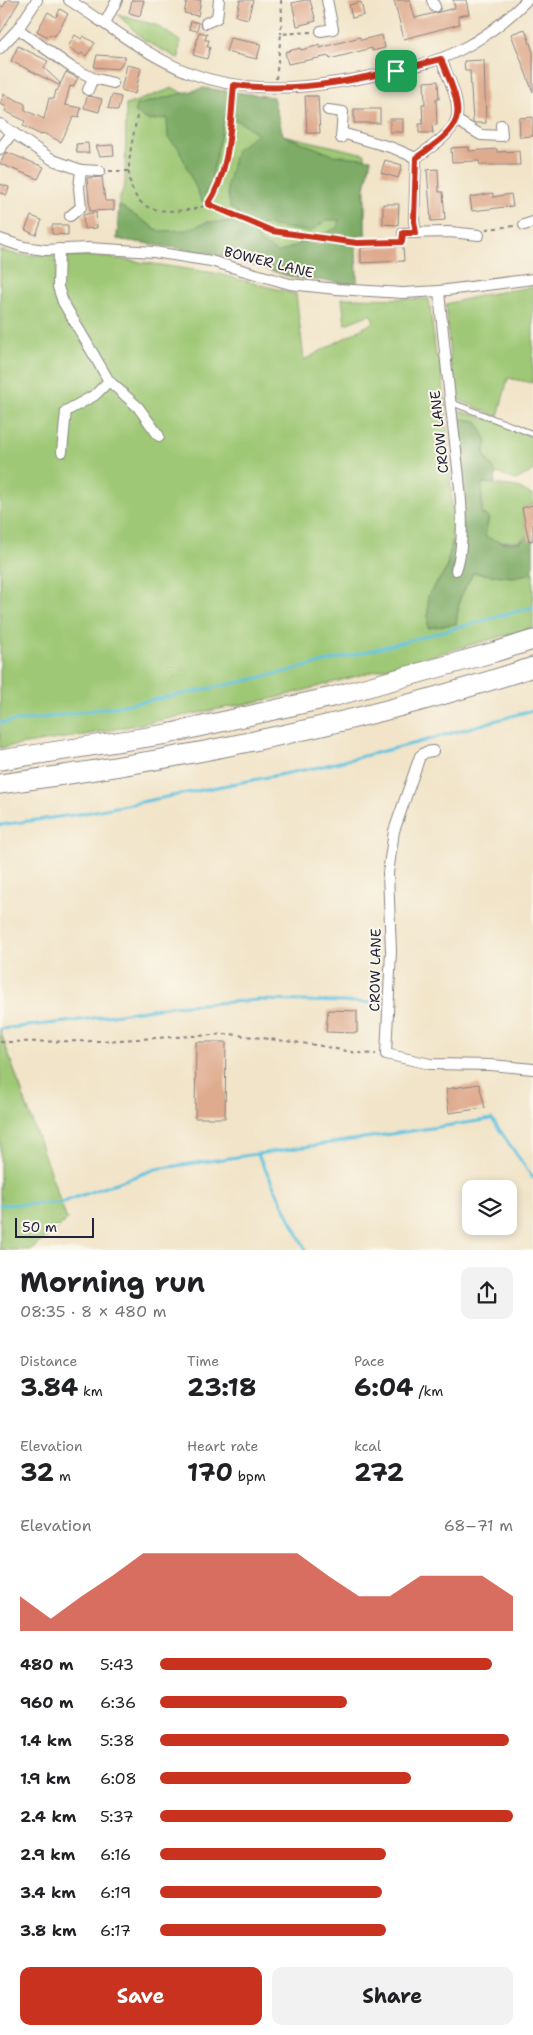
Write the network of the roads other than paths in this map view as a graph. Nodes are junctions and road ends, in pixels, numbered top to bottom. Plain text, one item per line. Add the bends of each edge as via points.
1 (37, 0) edge
2 (69, 0) edge
3 (117, 0) edge
4 (219, 0) edge
5 (327, 0) edge
6 (527, 0) edge
7 (105, 23) junction
8 (206, 23) dead end
9 (344, 26) dead end
10 (18, 29) junction
11 (333, 29) junction
12 (321, 31) road end
13 (0, 48) edge
14 (441, 59) junction
15 (93, 78) junction
16 (113, 83) dead end
17 (88, 90) dead end
18 (328, 110) dead end
19 (456, 120) junction
20 (0, 124) edge
21 (501, 125) dead end
22 (13, 132) junction
23 (0, 149) edge
24 (416, 158) junction
25 (82, 170) junction
26 (100, 170) road end
27 (70, 216) dead end
28 (403, 233) road end
29 (416, 233) junction
30 (474, 234) road end
31 (0, 239) edge
32 (59, 249) junction
33 (533, 278) edge
34 (439, 291) junction
35 (109, 381) junction
36 (450, 402) junction
37 (533, 434) edge
38 (159, 436) dead end
39 (62, 452) dead end
40 (456, 570) dead end
41 (533, 640) edge
42 (533, 667) edge
43 (432, 752) dead end
44 (0, 760) edge
45 (0, 784) edge
46 (533, 1069) edge

1 - 10 street
2 - 7 street
3 - 7 street
4 - 8 street via 221,21
5 - 11 street
6 - 14 street via 484,35
7 - 14 street via 181,69 234,85 275,89 312,87
9 - 11 street
10 - 13 street
10 - 15 street via 71,67
11 - 12 street
14 - 19 street via 455,96
15 - 16 street
15 - 17 street
18 - 24 street via 344,112 340,140 353,143 361,138
19 - 21 street via 482,135 506,135
19 - 24 street
20 - 22 street
22 - 23 street
22 - 25 street via 53,160
24 - 29 street
25 - 26 street
25 - 27 street via 79,188 86,207
28 - 29 street
29 - 30 street
31 - 32 street, BOWER LANE via 24,247
32 - 34 street, BOWER LANE via 163,253 211,261 305,287 372,292
32 - 35 street via 58,287 63,302
33 - 34 street, BOWER LANE
34 - 36 street, CROW LANE
35 - 38 street via 138,407
35 - 39 street via 94,395 66,411
36 - 37 lane
36 - 40 street, CROW LANE via 461,519 460,558
41 - 44 highway via 332,697 167,734
42 - 45 highway via 342,722 184,754
43 - 46 street, CROW LANE via 420,756 394,831 388,873 391,951 386,1054 430,1064

